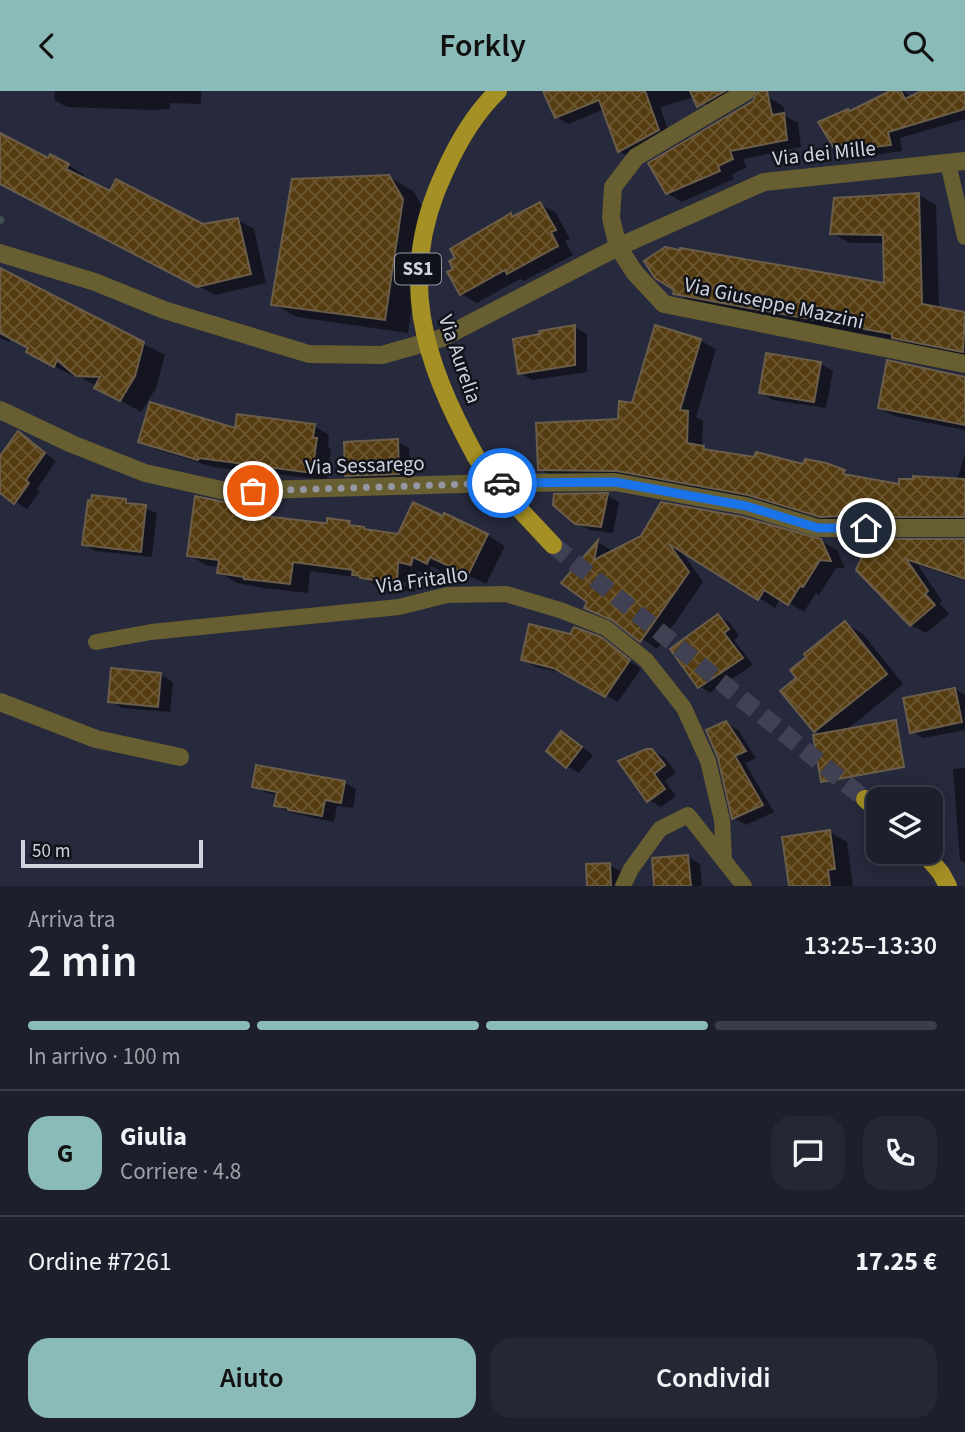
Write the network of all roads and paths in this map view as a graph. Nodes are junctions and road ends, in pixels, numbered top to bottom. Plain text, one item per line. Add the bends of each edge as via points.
1 (498, 91) edge
2 (747, 91) edge
3 (957, 162) edge
4 (965, 237) edge
5 (618, 247) junction
6 (0, 253) edge
7 (965, 364) edge
8 (0, 410) edge
9 (495, 483) junction
10 (965, 527) edge
11 (553, 545) tunnel mouth
12 (96, 642) dead end
13 (0, 702) edge
14 (180, 757) dead end
15 (724, 860) junction
16 (933, 864) edge
17 (623, 886) edge
18 (744, 886) edge
19 (948, 886) edge

1 - 9 main road, Via Aurelia / SS1, bridge via 457,144 432,198 418,257 419,311 436,373 458,425
2 - 5 street, Via Giuseppe Mazzini via 636,157 613,187 611,218
3 - 4 street
3 - 5 street, Via dei Mille via 764,182
5 - 6 street, Via dei Mille via 442,338 383,355 309,354
5 - 7 street, Via Giuseppe Mazzini via 664,304
8 - 9 street, Via Sessarego via 145,473 226,491
9 - 10 street, Via Sessarego via 615,482 746,506 818,528
9 - 11 main road, Via Aurelia / SS1
12 - 15 street, Via Fritallo via 151,632 399,607 447,595 506,594 560,610 606,628 646,660 684,708 708,761 722,820
13 - 14 street via 96,739
15 - 17 street via 688,814 660,829
15 - 18 street
16 - 19 main road

